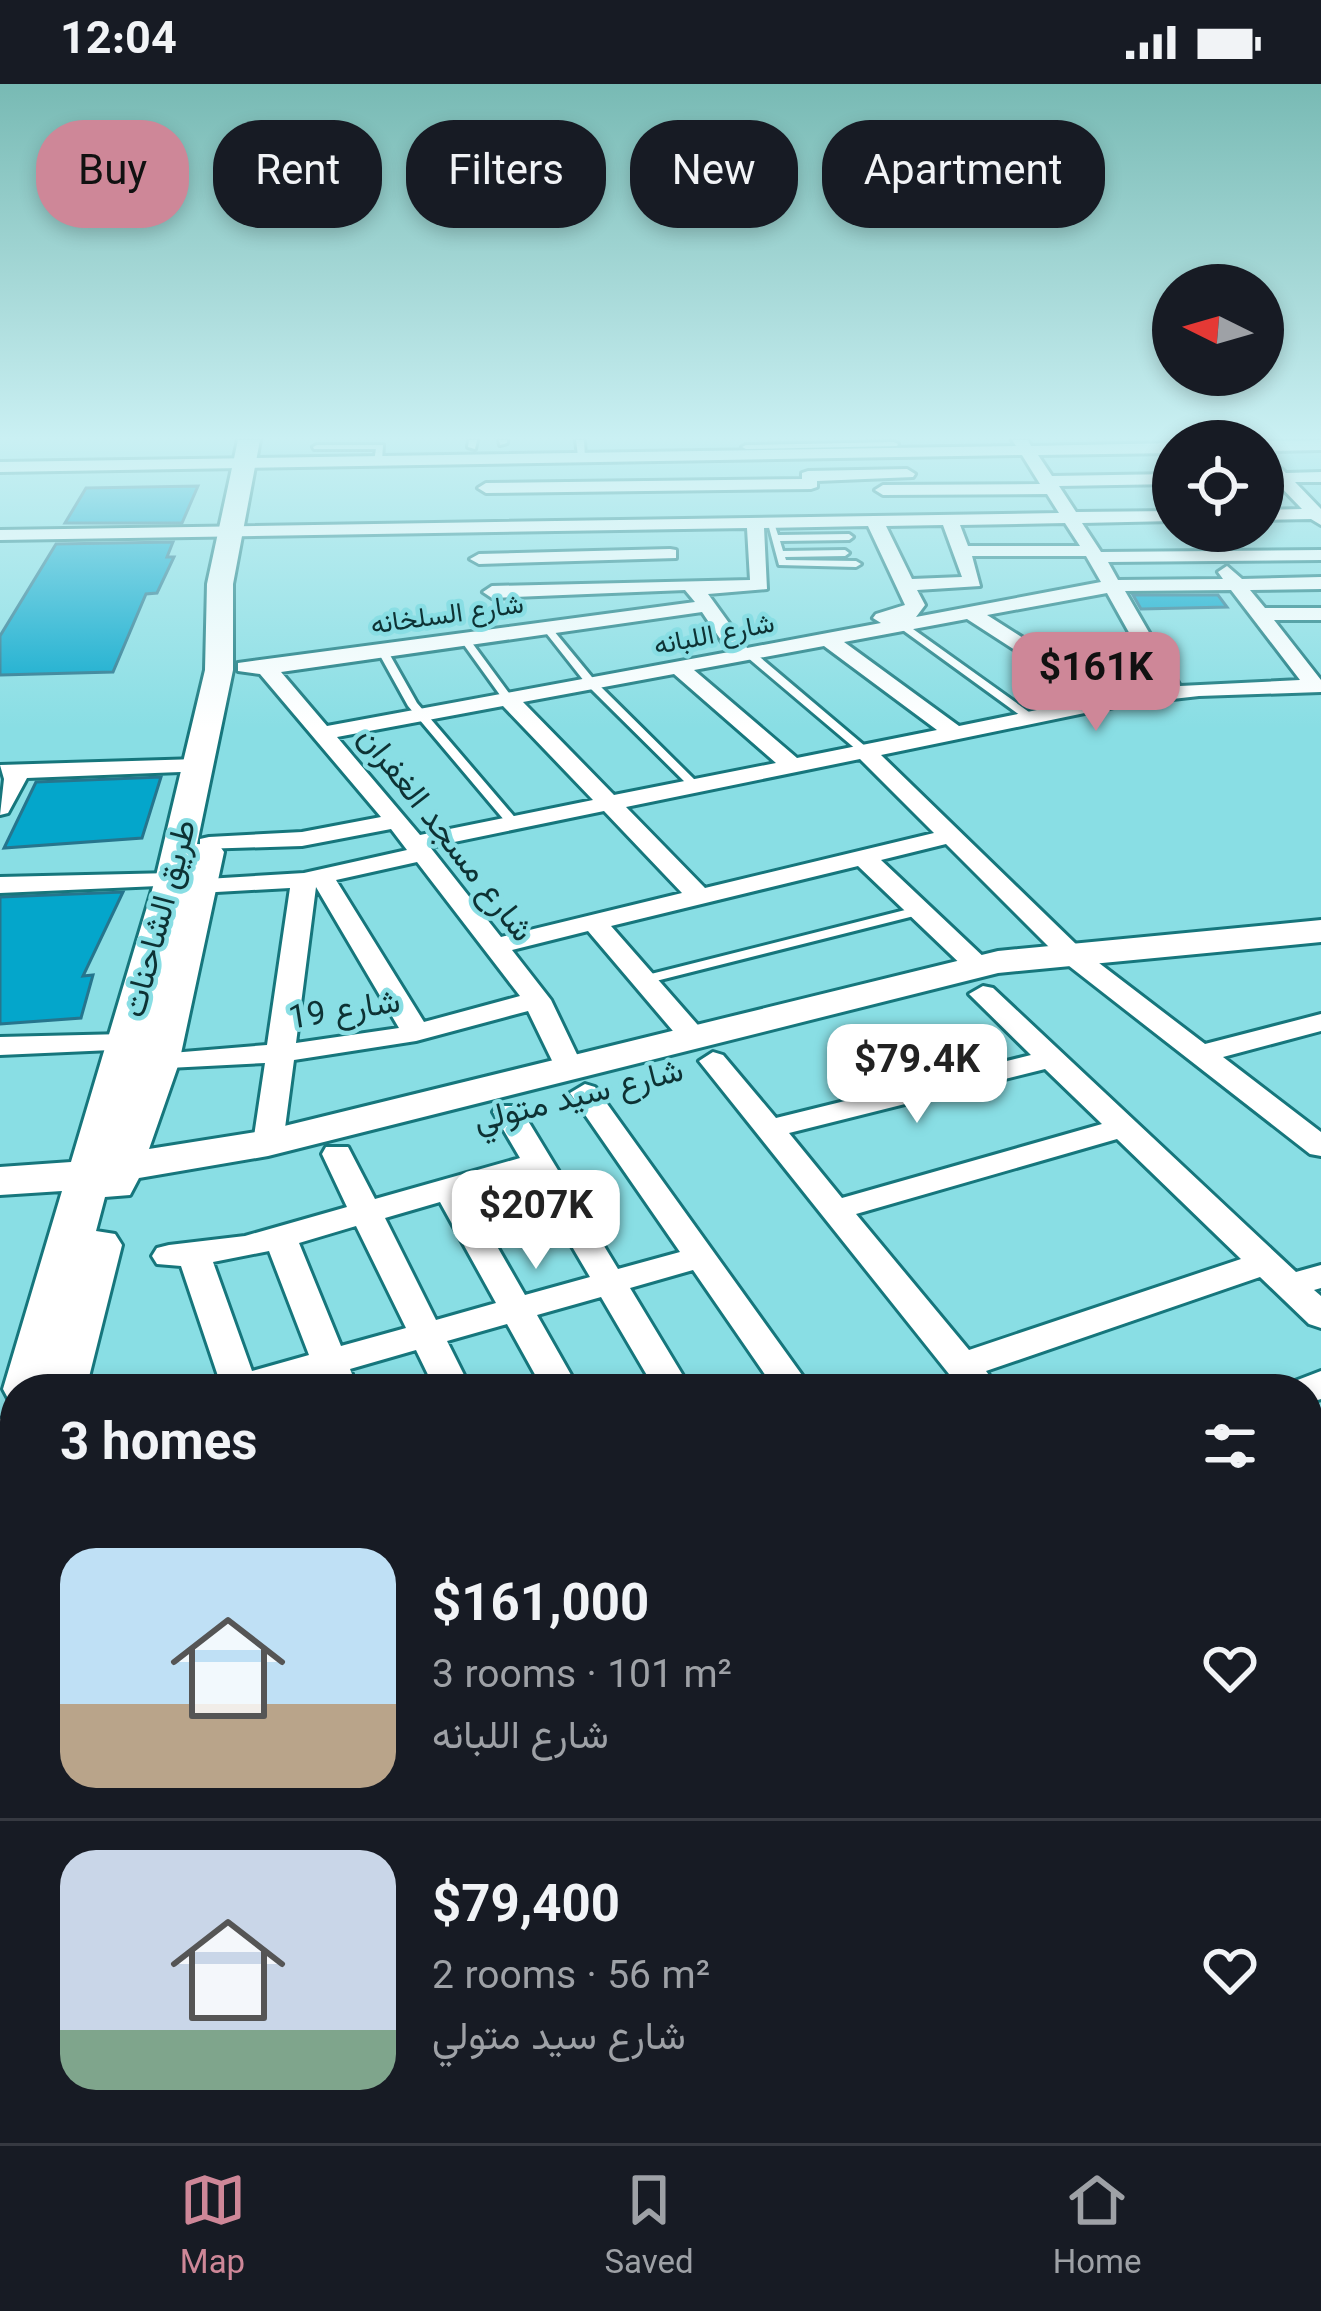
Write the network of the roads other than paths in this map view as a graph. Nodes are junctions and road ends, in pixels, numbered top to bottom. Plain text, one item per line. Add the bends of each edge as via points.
1 (239, 536) edge
2 (241, 536) edge
3 (475, 536) edge
4 (657, 536) edge
5 (766, 536) edge
6 (771, 536) edge
7 (882, 536) edge
8 (956, 536) edge
9 (1083, 536) edge
10 (963, 551) junction
11 (1270, 552) edge
12 (844, 553) dead end
13 (670, 554) junction
14 (779, 554) junction
15 (1094, 554) junction
16 (1321, 555) edge
17 (1215, 556) junction
18 (1273, 556) junction
19 (479, 559) junction
20 (856, 564) dead end
21 (1234, 583) junction
22 (1321, 583) edge
23 (906, 585) junction
24 (1112, 586) junction
25 (492, 592) junction
26 (697, 593) junction
27 (970, 613) junction
28 (1259, 614) junction
29 (1321, 614) edge
30 (903, 626) junction
31 (546, 627) junction
32 (508, 632) junction
33 (807, 632) junction
34 (464, 638) junction
35 (832, 640) junction
36 (382, 650) junction
37 (1285, 650) junction
38 (1321, 650) edge
39 (743, 652) junction
40 (256, 668) junction
41 (679, 668) junction
42 (592, 684) junction
43 (1318, 686) edge
44 (1173, 692) junction
45 (509, 700) junction
46 (1109, 701) junction
47 (422, 716) junction
48 (1032, 718) junction
49 (326, 733) junction
50 (957, 735) junction
51 (868, 754) junction
52 (198, 766) junction
53 (795, 768) junction
54 (9, 772) edge
55 (697, 788) junction
56 (612, 804) junction
57 (0, 808) edge
58 (397, 821) junction
59 (514, 824) junction
60 (951, 836) junction
61 (209, 844) junction
62 (418, 848) junction
63 (862, 857) junction
64 (313, 879) junction
65 (186, 883) junction
66 (0, 885) edge
67 (700, 897) junction
68 (921, 910) junction
69 (594, 922) junction
70 (1321, 931) edge
71 (495, 946) junction
72 (1073, 956) junction
73 (644, 980) junction
74 (981, 981) junction
75 (537, 1000) junction
76 (1321, 1022) edge
77 (416, 1033) junction
78 (124, 1043) junction
79 (0, 1046) edge
80 (704, 1049) junction
81 (1201, 1054) junction
82 (283, 1055) junction
83 (1050, 1059) junction
84 (159, 1063) junction
85 (577, 1081) junction
86 (508, 1112) junction
87 (1124, 1127) junction
88 (769, 1129) junction
89 (268, 1144) junction
90 (1321, 1147) edge
91 (337, 1154) junction
92 (538, 1163) junction
93 (0, 1181) edge
94 (102, 1181) junction
95 (449, 1189) junction
96 (0, 1201) edge
97 (835, 1210) junction
98 (368, 1212) junction
99 (280, 1237) junction
100 (701, 1257) junction
101 (1292, 1275) edge
102 (609, 1283) junction
103 (517, 1309) junction
104 (1321, 1316) edge
105 (425, 1335) junction
106 (33, 1374) edge
107 (65, 1374) edge
108 (232, 1374) edge
109 (333, 1374) edge
110 (338, 1374) edge
111 (445, 1374) edge
112 (553, 1374) edge
113 (664, 1374) edge
114 (778, 1374) edge
115 (970, 1374) edge
116 (981, 1374) edge

1 - 52 main road, طريق الشاحنات via 220,584 219,670
2 - 40 main road, طريق الشاحنات via 242,605
3 - 19 street
4 - 13 street
5 - 26 street via 760,585
6 - 14 lane
7 - 23 street
8 - 10 street
9 - 15 street
10 - 15 street
10 - 23 street via 973,582
11 - 18 street
12 - 14 lane
13 - 19 street
13 - 26 street
14 - 20 lane via 786,564
15 - 17 street
15 - 24 street
16 - 18 street
17 - 18 street
17 - 21 street
19 - 25 street
21 - 22 street, شارع اللبانه
21 - 24 street, شارع اللبانه
21 - 28 street
23 - 33 street via 912,611
24 - 27 street, شارع اللبانه
24 - 44 street
25 - 26 street
25 - 32 street
26 - 31 street, شارع السلخانه
26 - 39 street
27 - 30 street, شارع اللبانه
27 - 46 street
28 - 29 street
28 - 37 street
30 - 35 street, شارع اللبانه
30 - 48 lane
31 - 32 street, شارع السلخانه
31 - 42 lane
32 - 34 street, شارع السلخانه
33 - 35 street
33 - 39 street
34 - 36 street, شارع السلخانه
34 - 45 lane
35 - 39 street, شارع اللبانه
35 - 50 street
36 - 40 street, شارع السلخانه
36 - 47 lane
37 - 38 street
37 - 43 street
39 - 41 street, شارع اللبانه
39 - 51 lane
40 - 49 street, شارع مسجد الغفران
40 - 61 main road, طريق الشاحنات
41 - 42 street, شارع اللبانه
41 - 53 street
42 - 45 street, شارع اللبانه
42 - 55 lane
43 - 44 street
44 - 46 street
45 - 47 street, شارع اللبانه
45 - 56 street
46 - 48 street
47 - 49 street, شارع اللبانه
47 - 59 lane
48 - 50 street
49 - 58 street, شارع مسجد الغفران
50 - 51 street
51 - 53 street
51 - 60 street
52 - 54 street
52 - 65 main road, طريق الشاحنات
53 - 55 street
54 - 57 street
55 - 56 street
56 - 59 street
56 - 67 street
58 - 61 street via 302,839
58 - 62 street, شارع مسجد الغفران
59 - 62 street
60 - 63 street
60 - 72 street
61 - 65 main road, طريق الشاحنات
62 - 64 street
62 - 71 street, شارع مسجد الغفران
63 - 67 street
63 - 68 street
64 - 65 street
64 - 77 street
64 - 82 street
65 - 66 street
65 - 78 main road, طريق الشاحنات
65 - 84 main road, طريق الشاحنات
67 - 69 street
68 - 73 lane
68 - 74 street
69 - 71 street
69 - 73 street
70 - 72 main road, شارع سيد متولي
71 - 75 street, شارع مسجد الغفران
72 - 74 main road, شارع سيد متولي via 1044,977
72 - 81 street
73 - 80 street
74 - 80 main road, شارع سيد متولي
74 - 83 street
75 - 77 street, شارع 19
75 - 85 street, شارع مسجد الغفران
76 - 81 street
77 - 82 street, شارع 19
78 - 79 street
78 - 94 main road, طريق الشاحنات
80 - 85 main road, شارع سيد متولي
80 - 88 street
81 - 90 street
82 - 84 street, شارع 19
82 - 89 street
83 - 87 street
83 - 88 street
84 - 94 main road, طريق الشاحنات
85 - 86 main road, شارع سيد متولي
85 - 89 main road, شارع سيد متولي
85 - 100 street, شارع مسجد الغفران
86 - 91 main road, شارع سيد متولي
86 - 92 street
87 - 97 street
87 - 101 street
88 - 97 street
89 - 94 main road, شارع سيد متولي
91 - 94 main road, شارع سيد متولي
91 - 98 street
92 - 95 street
92 - 102 street
93 - 94 main road, شارع سيد متولي
94 - 96 main road, شارع سيد متولي
94 - 106 main road, طريق الشاحنات
94 - 107 main road, طريق الشاحنات
95 - 98 street
95 - 103 street
97 - 115 street
98 - 99 street
98 - 105 street
99 - 108 street via 182,1255
99 - 109 street
100 - 102 street
100 - 114 street, شارع مسجد الغفران
101 - 104 street
101 - 116 street
102 - 103 street
102 - 113 street
103 - 105 street
103 - 112 street
105 - 110 street
105 - 111 street

